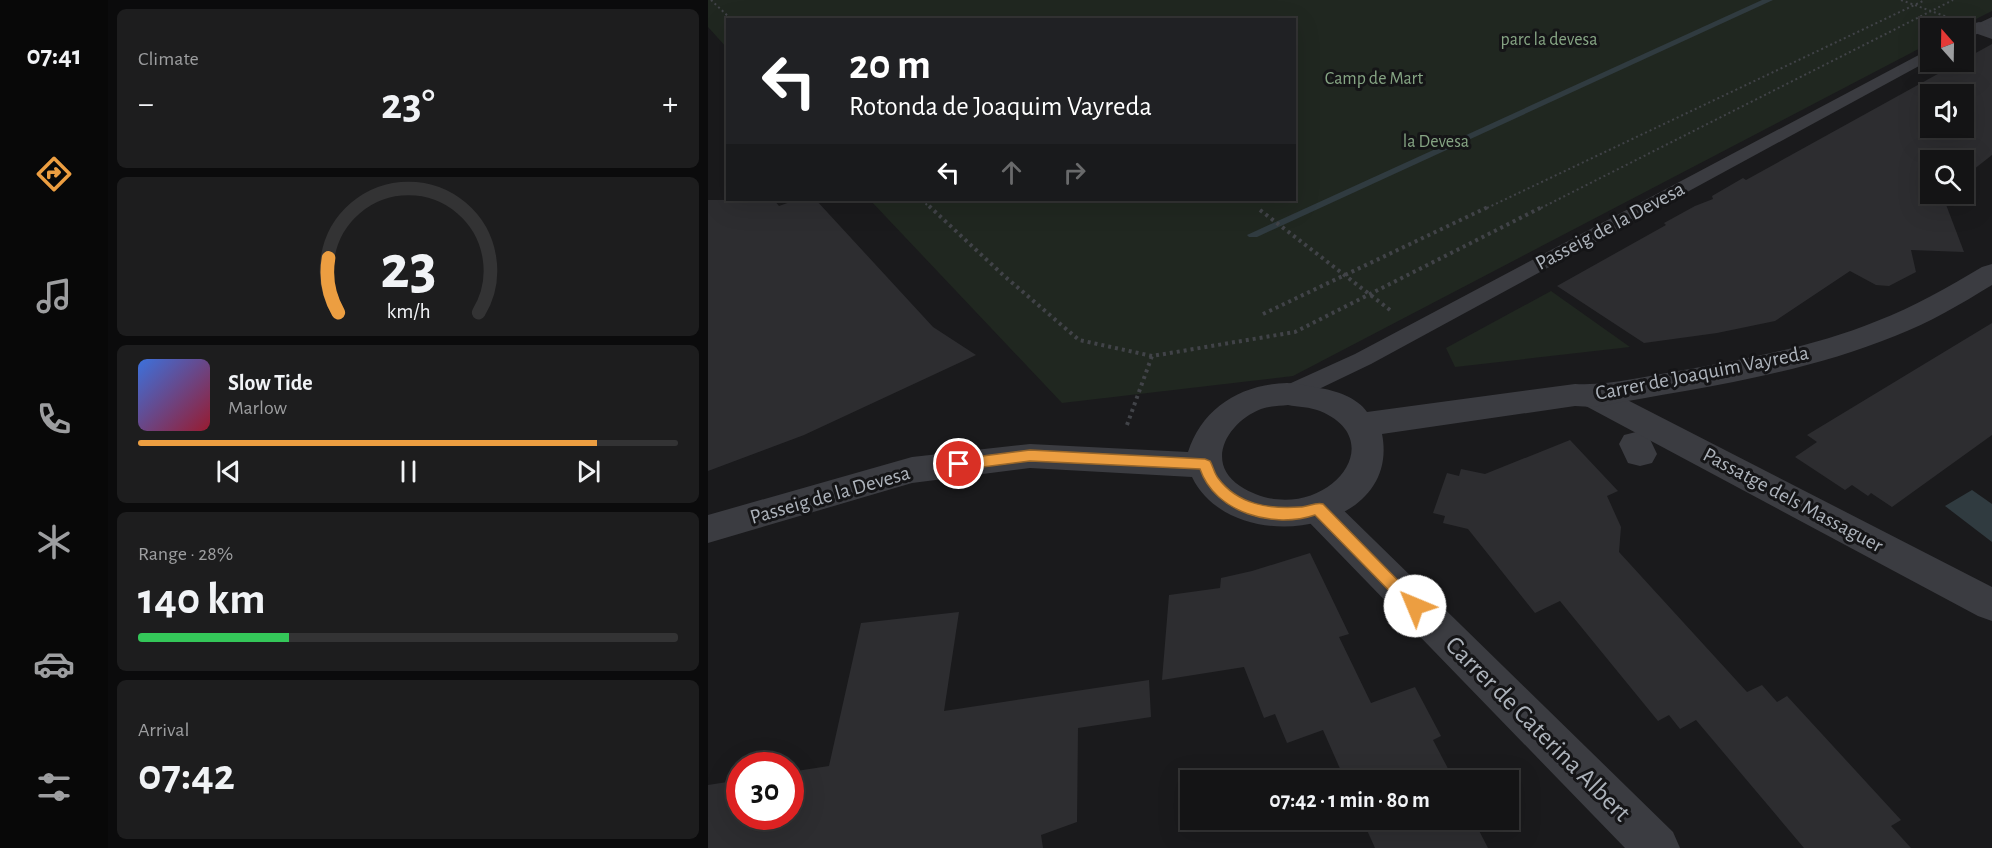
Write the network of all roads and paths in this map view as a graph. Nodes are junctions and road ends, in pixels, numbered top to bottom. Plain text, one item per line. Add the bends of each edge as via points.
1 (711, 0) edge
2 (1901, 0) edge
3 (1925, 0) edge
4 (1953, 0) edge
5 (1914, 5) junction
6 (1932, 11) junction
7 (730, 18) edge
8 (1982, 29) edge
9 (1920, 59) edge
10 (923, 201) edge
11 (1260, 210) dead end
12 (1992, 273) edge
13 (1344, 275) junction
14 (1369, 295) junction
15 (1263, 314) dead end
16 (1416, 331) junction
17 (1288, 394) junction
18 (1593, 396) junction
19 (1361, 424) junction
20 (1205, 465) junction
21 (1318, 508) junction
22 (708, 529) edge
23 (1992, 605) edge
24 (1657, 848) edge

1 - 7 path
2 - 5 path
3 - 5 path
4 - 6 path
5 - 6 path
5 - 13 path
6 - 8 path
6 - 14 path
9 - 16 lane, Passeig de la Devesa
10 - 14 path via 1079,340 1152,356 1295,332
11 - 13 path
12 - 18 street, Carrer de Joaquim Vayreda via 1871,334 1735,371
13 - 14 path
13 - 15 path
14 - 16 path
16 - 17 lane, Passeig de la Devesa
17 - 19 street via 1321,398 1341,407
17 - 20 street via 1263,397 1229,413 1206,443
18 - 19 street, Carrer de Joaquim Vayreda via 1575,395
18 - 23 street, Passatge dels Massaguer
19 - 21 street via 1370,452 1365,472 1334,503
20 - 21 street via 1224,495 1253,510 1273,514
20 - 22 street, Passeig de la Devesa via 1030,456 912,470
21 - 24 street, Carrer de Caterina Albert

